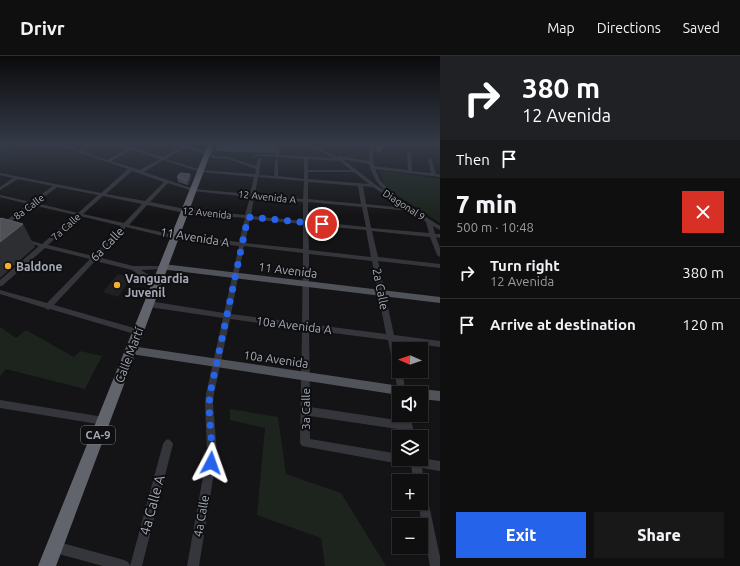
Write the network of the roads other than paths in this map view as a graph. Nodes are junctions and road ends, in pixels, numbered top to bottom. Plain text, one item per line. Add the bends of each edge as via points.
1 (128, 168) edge
2 (148, 168) edge
3 (190, 168) edge
4 (201, 168) edge
5 (248, 168) edge
6 (258, 168) edge
7 (277, 168) edge
8 (306, 168) edge
9 (350, 168) edge
10 (373, 168) edge
11 (387, 168) edge
12 (410, 168) edge
13 (432, 168) edge
14 (131, 169) junction
15 (200, 171) junction
16 (306, 171) junction
17 (354, 171) junction
18 (140, 172) junction
19 (257, 172) junction
20 (410, 172) junction
21 (0, 174) edge
22 (434, 175) junction
23 (440, 176) edge
24 (18, 177) junction
25 (276, 178) junction
26 (306, 180) junction
27 (167, 181) junction
28 (360, 184) junction
29 (57, 185) junction
30 (374, 186) junction
31 (0, 189) edge
32 (193, 190) junction
33 (103, 194) junction
34 (252, 195) junction
35 (0, 196) edge
36 (306, 200) junction
37 (146, 203) junction
38 (33, 204) junction
39 (404, 204) junction
40 (364, 206) junction
41 (413, 210) junction
42 (185, 211) junction
43 (80, 215) junction
44 (248, 217) junction
45 (429, 221) junction
46 (306, 223) junction
47 (126, 224) junction
48 (0, 228) edge
49 (440, 228) edge
50 (369, 229) junction
51 (432, 235) junction
52 (440, 236) edge
53 (175, 237) junction
54 (15, 238) edge
55 (242, 244) junction
56 (44, 246) junction
57 (306, 251) junction
58 (440, 255) edge
59 (93, 259) junction
60 (375, 259) junction
61 (440, 266) edge
62 (163, 267) junction
63 (133, 268) junction
64 (235, 276) junction
65 (0, 284) edge
66 (157, 284) junction
67 (306, 284) junction
68 (0, 292) edge
69 (382, 293) junction
70 (440, 300) edge
71 (149, 304) junction
72 (48, 307) junction
73 (227, 316) junction
74 (306, 326) junction
75 (138, 332) junction
76 (390, 337) junction
77 (440, 344) edge
78 (131, 350) junction
79 (217, 364) junction
80 (306, 377) junction
81 (400, 386) edge
82 (392, 391) edge
83 (428, 395) edge
84 (440, 396) edge
85 (0, 404) edge
86 (305, 410) junction
87 (104, 421) junction
88 (407, 422) edge
89 (408, 426) junction
90 (409, 430) edge
91 (168, 444) dead end
92 (392, 457) edge
93 (428, 464) edge
94 (440, 466) edge
95 (425, 510) edge
96 (55, 547) junction
97 (437, 564) edge
98 (47, 566) edge
99 (124, 566) edge
100 (136, 566) edge
101 (193, 566) edge

1 - 14 street, 12 Avenida A
2 - 18 street
3 - 15 street
4 - 15 highway, Calle Martí / CA-9
5 - 19 street
6 - 19 street, 4a Calle
7 - 25 street
8 - 16 street, 3a Calle
9 - 17 street, Diagonal 9
10 - 39 street via 377,181
11 - 20 street
12 - 20 street
13 - 22 street
14 - 18 street, 12 Avenida A
14 - 33 street, 7a Calle
15 - 19 street
15 - 32 highway, Calle Martí / CA-9
16 - 17 street
16 - 26 street, 3a Calle
17 - 30 street, Diagonal 9
18 - 27 street, 12 Avenida A
19 - 25 street
19 - 34 street, 4a Calle
20 - 22 street
21 - 24 street, 12 Avenida
22 - 23 street
24 - 29 street, 12 Avenida
24 - 31 street
25 - 26 street
26 - 28 street
26 - 36 street, 3a Calle
27 - 32 street, 12 Avenida A
27 - 37 street, 6a Calle
28 - 30 street
28 - 40 street, 2a Calle
29 - 33 street, 12 Avenida
29 - 38 street, 8a Calle
30 - 39 street, Diagonal 9
32 - 34 street, 12 Avenida A
32 - 42 highway, Calle Martí / CA-9
33 - 37 street, 12 Avenida
33 - 43 street, 7a Calle
34 - 36 street, 12 Avenida A
34 - 44 street, 4a Calle
35 - 38 street, 11 Avenida A
36 - 40 street, 12 Avenida A
36 - 46 street, 3a Calle
37 - 42 street, 12 Avenida
37 - 47 street, 6a Calle
38 - 43 street, 11 Avenida A
38 - 48 street, 8a Calle
39 - 41 street, Diagonal 9
40 - 41 street, 12 Avenida A
40 - 50 street, 2a Calle
41 - 45 street, Diagonal 9
42 - 44 street, 12 Avenida
42 - 53 highway, Calle Martí / CA-9
43 - 47 street, 11 Avenida A
43 - 56 street, 7a Calle
44 - 46 street, 12 Avenida
44 - 55 street, 4a Calle
45 - 49 street, Diagonal 9
45 - 51 street
46 - 50 street, 12 Avenida
46 - 57 street, 3a Calle
47 - 53 street, 11 Avenida A
47 - 59 street, 6a Calle
50 - 51 street, 12 Avenida
50 - 60 street, 2a Calle
51 - 52 street, 12 Avenida
51 - 58 street
53 - 55 street, 11 Avenida A
53 - 62 highway, Calle Martí / CA-9
54 - 56 street, 11 Avenida
55 - 57 street, 11 Avenida A
55 - 64 street, 4a Calle
56 - 59 street, 11 Avenida
56 - 65 street, 7a Calle
57 - 60 street, 11 Avenida A
57 - 67 street, 3a Calle
59 - 63 street, 11 Avenida
59 - 72 street, 6a Calle
60 - 61 street, 11 Avenida A
60 - 69 street, 2a Calle
62 - 63 street, 11 Avenida
62 - 64 main road, 11 Avenida
62 - 66 highway, Calle Martí / CA-9
63 - 66 street, 11 Avenida
64 - 67 main road, 11 Avenida
64 - 73 street, 4a Calle
66 - 71 highway, Calle Martí / CA-9
67 - 69 main road, 11 Avenida
67 - 74 street, 3a Calle
68 - 72 street
69 - 70 main road, 11 Avenida
69 - 76 street, 2a Calle
71 - 73 street, 10a Avenida A
71 - 75 highway, Calle Martí / CA-9
72 - 75 street
73 - 74 street, 10a Avenida A
73 - 79 street, 4a Calle
74 - 76 street, 10a Avenida A
74 - 80 street, 3a Calle
75 - 78 highway, Calle Martí / CA-9
76 - 77 street, 10a Avenida A
76 - 81 street, 2a Calle
78 - 79 main road, 10a Avenida
78 - 87 highway, Calle Martí / CA-9
79 - 80 main road, 10a Avenida
79 - 101 street, 4a Calle via 209,404 212,454
80 - 82 main road, 10a Avenida
80 - 86 street, 3a Calle
83 - 84 main road
85 - 87 street
86 - 89 street
86 - 92 street, 3a Calle via 305,442
87 - 96 highway, Calle Martí / CA-9
88 - 89 street
89 - 90 street
91 - 100 street, 4a Calle A
93 - 94 street
95 - 97 street
96 - 98 highway, Calle Martí / CA-9
96 - 99 street

